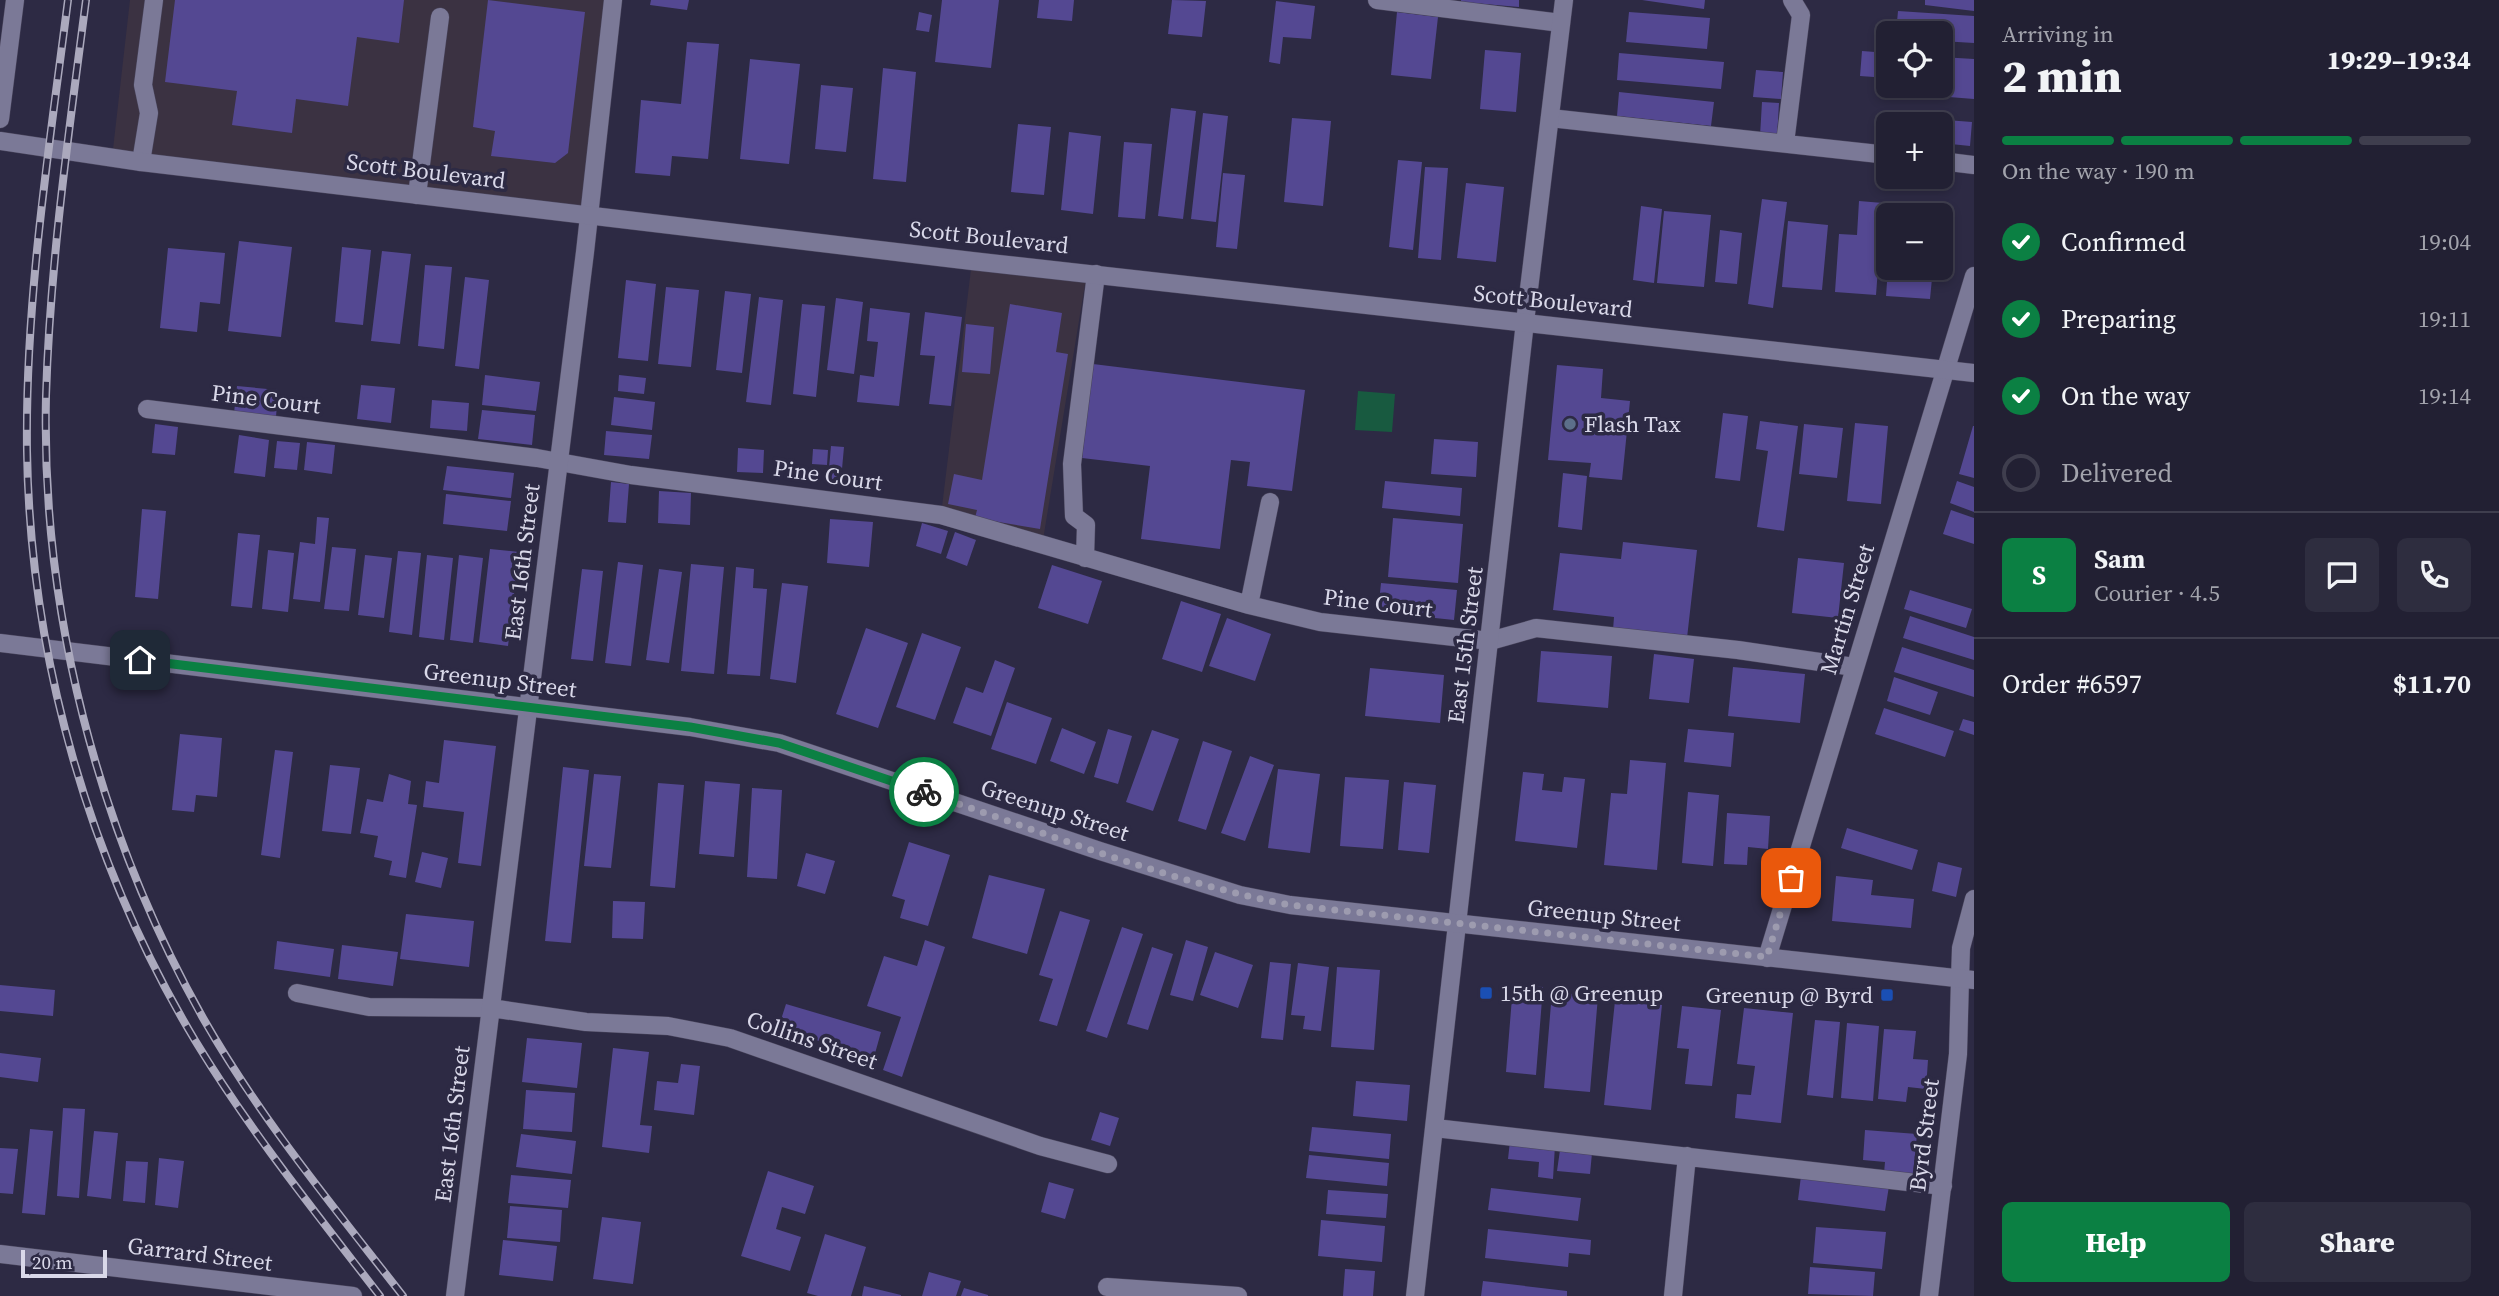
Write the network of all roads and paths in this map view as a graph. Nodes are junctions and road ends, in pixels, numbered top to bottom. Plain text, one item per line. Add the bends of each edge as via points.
1 (15, 0) edge
2 (153, 0) edge
3 (613, 0) edge
4 (1377, 0) edge
5 (1564, 0) edge
6 (1792, 0) edge
7 (440, 17) dead end
8 (1561, 23) junction
9 (1550, 118) junction
10 (0, 119) edge
11 (0, 141) edge
12 (1785, 143) junction
13 (1876, 154) edge
14 (141, 162) junction
15 (1953, 162) edge
16 (1974, 165) edge
17 (417, 195) junction
18 (588, 215) junction
19 (1096, 274) junction
20 (1974, 276) edge
21 (1525, 323) junction
22 (1945, 370) junction
23 (1974, 373) edge
24 (148, 409) dead end
25 (559, 463) junction
26 (1270, 502) dead end
27 (1085, 558) junction
28 (1249, 605) junction
29 (1490, 641) junction
30 (0, 643) edge
31 (1854, 667) junction
32 (529, 708) junction
33 (1974, 899) edge
34 (1457, 924) junction
35 (1767, 957) junction
36 (1967, 980) edge
37 (297, 993) dead end
38 (491, 1008) junction
39 (1435, 1128) junction
40 (1687, 1156) junction
41 (1108, 1164) dead end
42 (1943, 1185) junction
43 (0, 1254) edge
44 (1107, 1287) dead end
45 (254, 1291) edge
46 (353, 1296) edge
47 (455, 1296) edge
48 (1238, 1296) edge
49 (1415, 1296) edge
50 (1673, 1296) edge
51 (1929, 1296) edge

1 - 10 street
2 - 14 street via 143,85 149,113
3 - 18 street, East 16th Street
4 - 8 street
5 - 8 street, East 15th Street
6 - 12 street via 1801,15
7 - 17 street
8 - 9 street, East 15th Street
9 - 12 street
9 - 21 street, East 15th Street
11 - 14 street, Scott Boulevard
12 - 13 street
14 - 17 street, Scott Boulevard
15 - 16 street
17 - 18 street, Scott Boulevard
18 - 19 street, Scott Boulevard
18 - 25 street, East 16th Street
19 - 21 street, Scott Boulevard
19 - 27 street via 1072,464 1074,516 1086,525
20 - 22 street, Martin Street
21 - 22 street, Scott Boulevard
21 - 29 street, East 15th Street
22 - 23 street, Scott Boulevard
22 - 31 street, Martin Street
24 - 25 street, Pine Court
25 - 27 street, Pine Court via 941,515
25 - 32 street, East 16th Street
26 - 28 street
27 - 28 street, Pine Court
28 - 29 street, Pine Court via 1320,622
29 - 31 street via 1536,628
29 - 34 street, East 15th Street
30 - 32 street, Greenup Street
31 - 35 street, Martin Street
32 - 34 street, Greenup Street via 690,727 779,743 1240,895
32 - 38 street, East 16th Street
33 - 36 street, Byrd Street via 1961,948
34 - 35 street, Greenup Street
34 - 39 street, East 15th Street
35 - 36 street, Greenup Street
36 - 42 street, Byrd Street
37 - 38 street, Collins Street via 369,1007
38 - 41 street, Collins Street via 730,1038 1040,1146
38 - 47 street, East 16th Street
39 - 40 street
39 - 49 street, East 15th Street
40 - 42 street
40 - 50 street
42 - 51 street, Byrd Street
43 - 45 street, Garrard Street
44 - 48 street
45 - 46 street, Garrard Street

